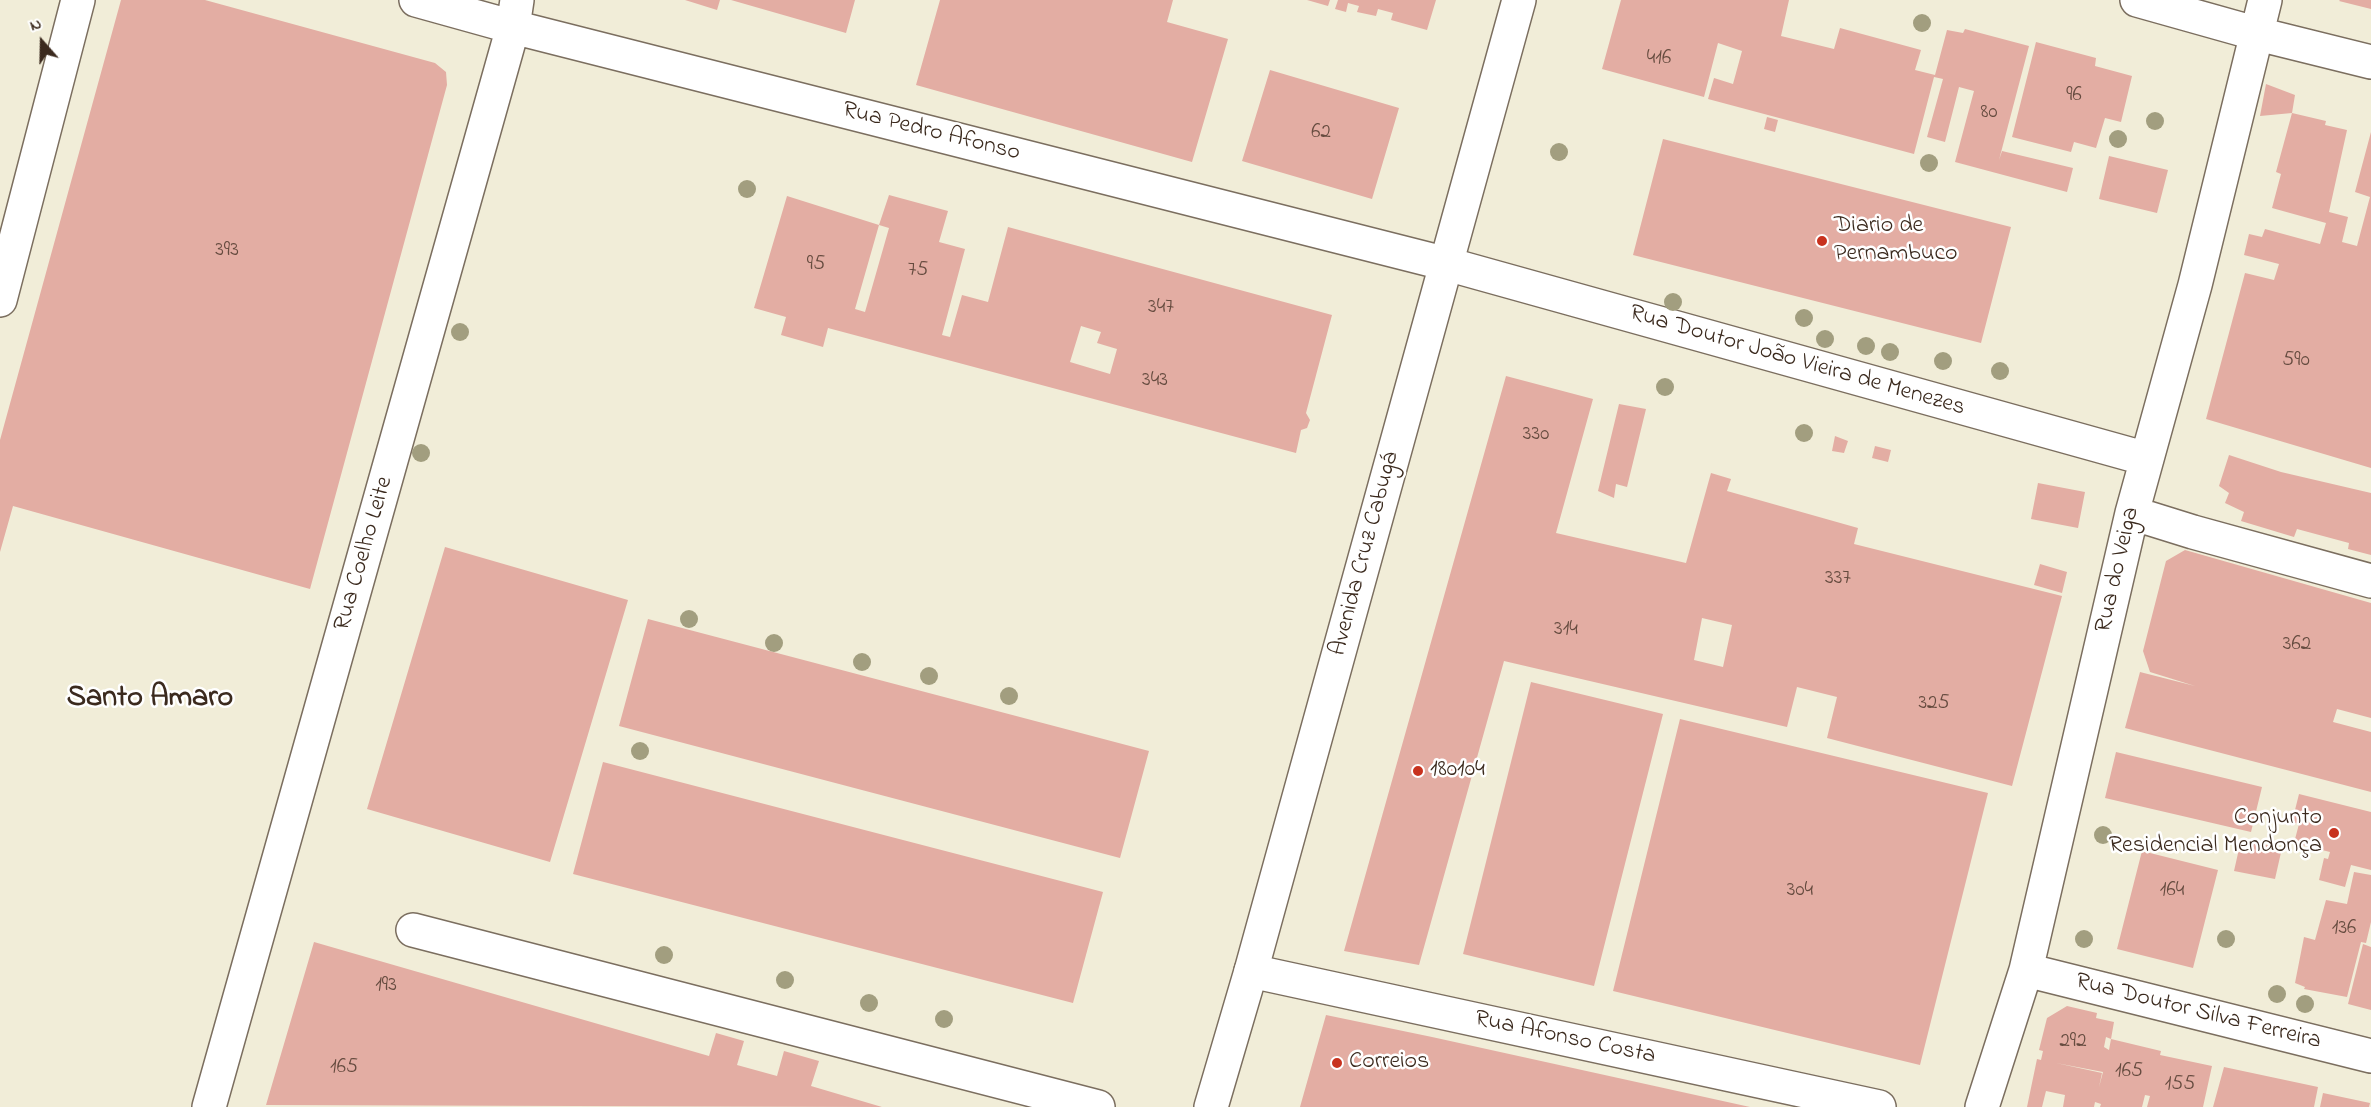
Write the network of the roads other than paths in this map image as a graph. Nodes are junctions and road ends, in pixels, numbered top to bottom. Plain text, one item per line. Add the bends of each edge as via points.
1 (78, 0) edge
2 (416, 0) edge
3 (1519, 0) edge
4 (2137, 0) edge
5 (2265, 0) edge
6 (515, 13) edge
7 (2258, 34) junction
8 (2371, 62) edge
9 (1447, 264) junction
10 (0, 300) edge
11 (2147, 459) junction
12 (2132, 513) junction
13 (2371, 580) edge
14 (413, 930) dead end
15 (2026, 970) junction
16 (1251, 971) junction
17 (2371, 1056) edge
18 (209, 1107) edge
19 (1098, 1107) edge
20 (1211, 1107) edge
21 (1879, 1107) edge
22 (1982, 1107) edge

1 - 10 street
2 - 6 street, Rua Pedro Afonso
3 - 9 street, Avenida Cruz Cabugá
4 - 7 street
5 - 7 street, Rua do Veiga
6 - 9 street, Rua Pedro Afonso
6 - 18 street, Rua Coelho Leite
7 - 8 street
7 - 11 street, Rua do Veiga
9 - 11 street, Rua Doutor João Vieira de Menezes
9 - 16 street, Avenida Cruz Cabugá
11 - 12 street, Rua do Veiga
12 - 13 street
12 - 15 street, Rua do Veiga
14 - 19 street
15 - 17 street, Rua Doutor Silva Ferreira
15 - 22 street, Rua do Veiga
16 - 20 street, Avenida Cruz Cabugá
16 - 21 street, Rua Afonso Costa

